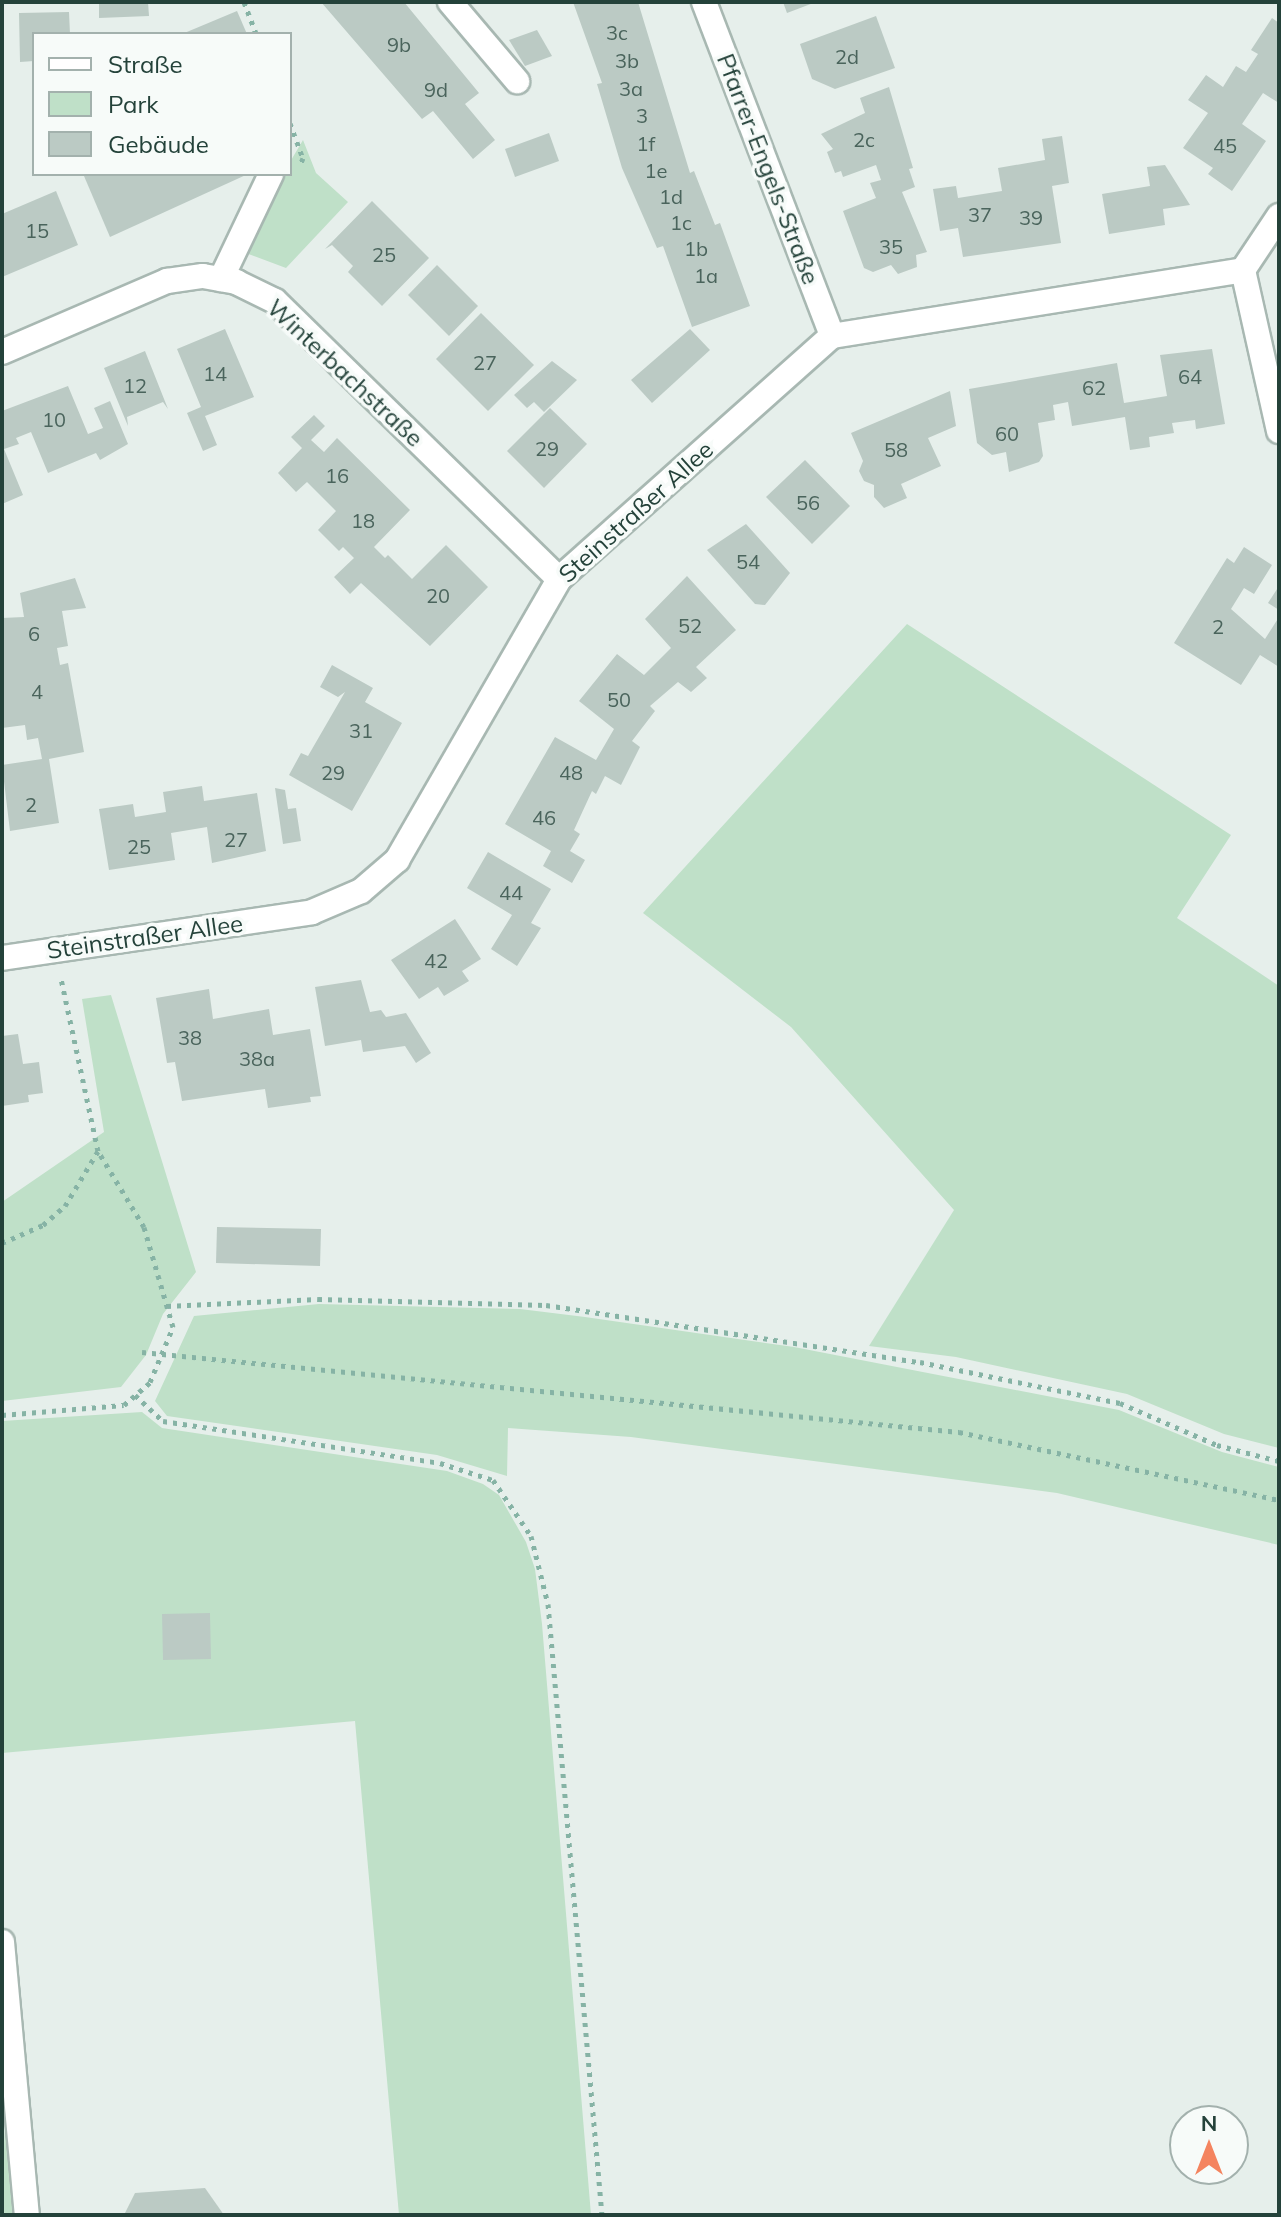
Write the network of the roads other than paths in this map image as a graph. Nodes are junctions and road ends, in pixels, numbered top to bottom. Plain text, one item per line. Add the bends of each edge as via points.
1 (450, 2) edge
2 (704, 2) edge
3 (517, 81) dead end
4 (270, 176) edge
5 (1279, 216) edge
6 (1243, 270) junction
7 (221, 279) junction
8 (832, 336) junction
9 (2, 352) edge
10 (1279, 431) edge
11 (559, 579) junction
12 (2, 958) edge
13 (2, 1942) edge
14 (27, 2215) edge

1 - 3 street
2 - 8 street, Pfarrer-Engels-Straße
4 - 7 street
5 - 6 street
6 - 8 street
6 - 10 street
7 - 9 street, Winterbachstraße via 167,281
7 - 11 street, Winterbachstraße via 275,301
8 - 11 street, Steinstraßer Allee
11 - 12 street, Steinstraßer Allee via 397,860 361,891 312,912
13 - 14 street

